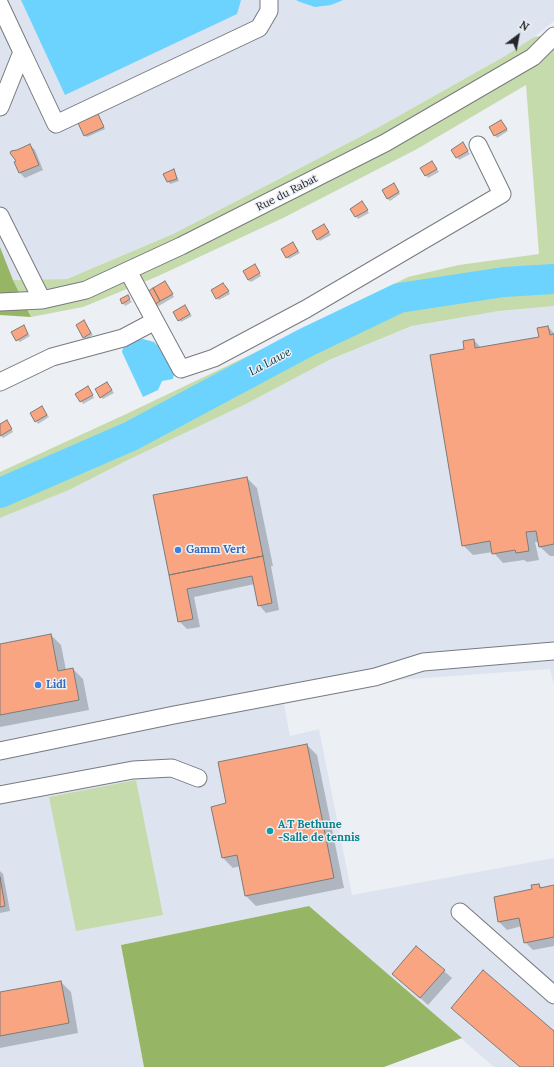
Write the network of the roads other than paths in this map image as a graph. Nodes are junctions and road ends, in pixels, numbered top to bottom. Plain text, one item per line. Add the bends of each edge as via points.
1 (269, 0) edge
2 (0, 5) edge
3 (554, 36) edge
4 (22, 52) junction
5 (0, 107) edge
6 (478, 145) dead end
7 (0, 216) edge
8 (128, 271) junction
9 (42, 300) junction
10 (0, 302) edge
11 (155, 321) junction
12 (0, 382) edge
13 (554, 651) edge
14 (0, 751) edge
15 (198, 778) dead end
16 (0, 795) edge
17 (460, 912) dead end
18 (554, 995) edge

1 - 4 street via 269,11 259,28 56,124
2 - 4 street
3 - 8 street, Rue du Rabat via 533,57 385,143
4 - 5 street
6 - 11 street via 502,194 306,309 214,358 181,369
7 - 9 street
8 - 9 street, Rue du Rabat via 86,290
8 - 11 street
9 - 10 street, Rue du Rabat
11 - 12 street via 123,338 52,357
13 - 14 street via 423,662 375,677
15 - 16 street via 172,768 132,770
17 - 18 street

